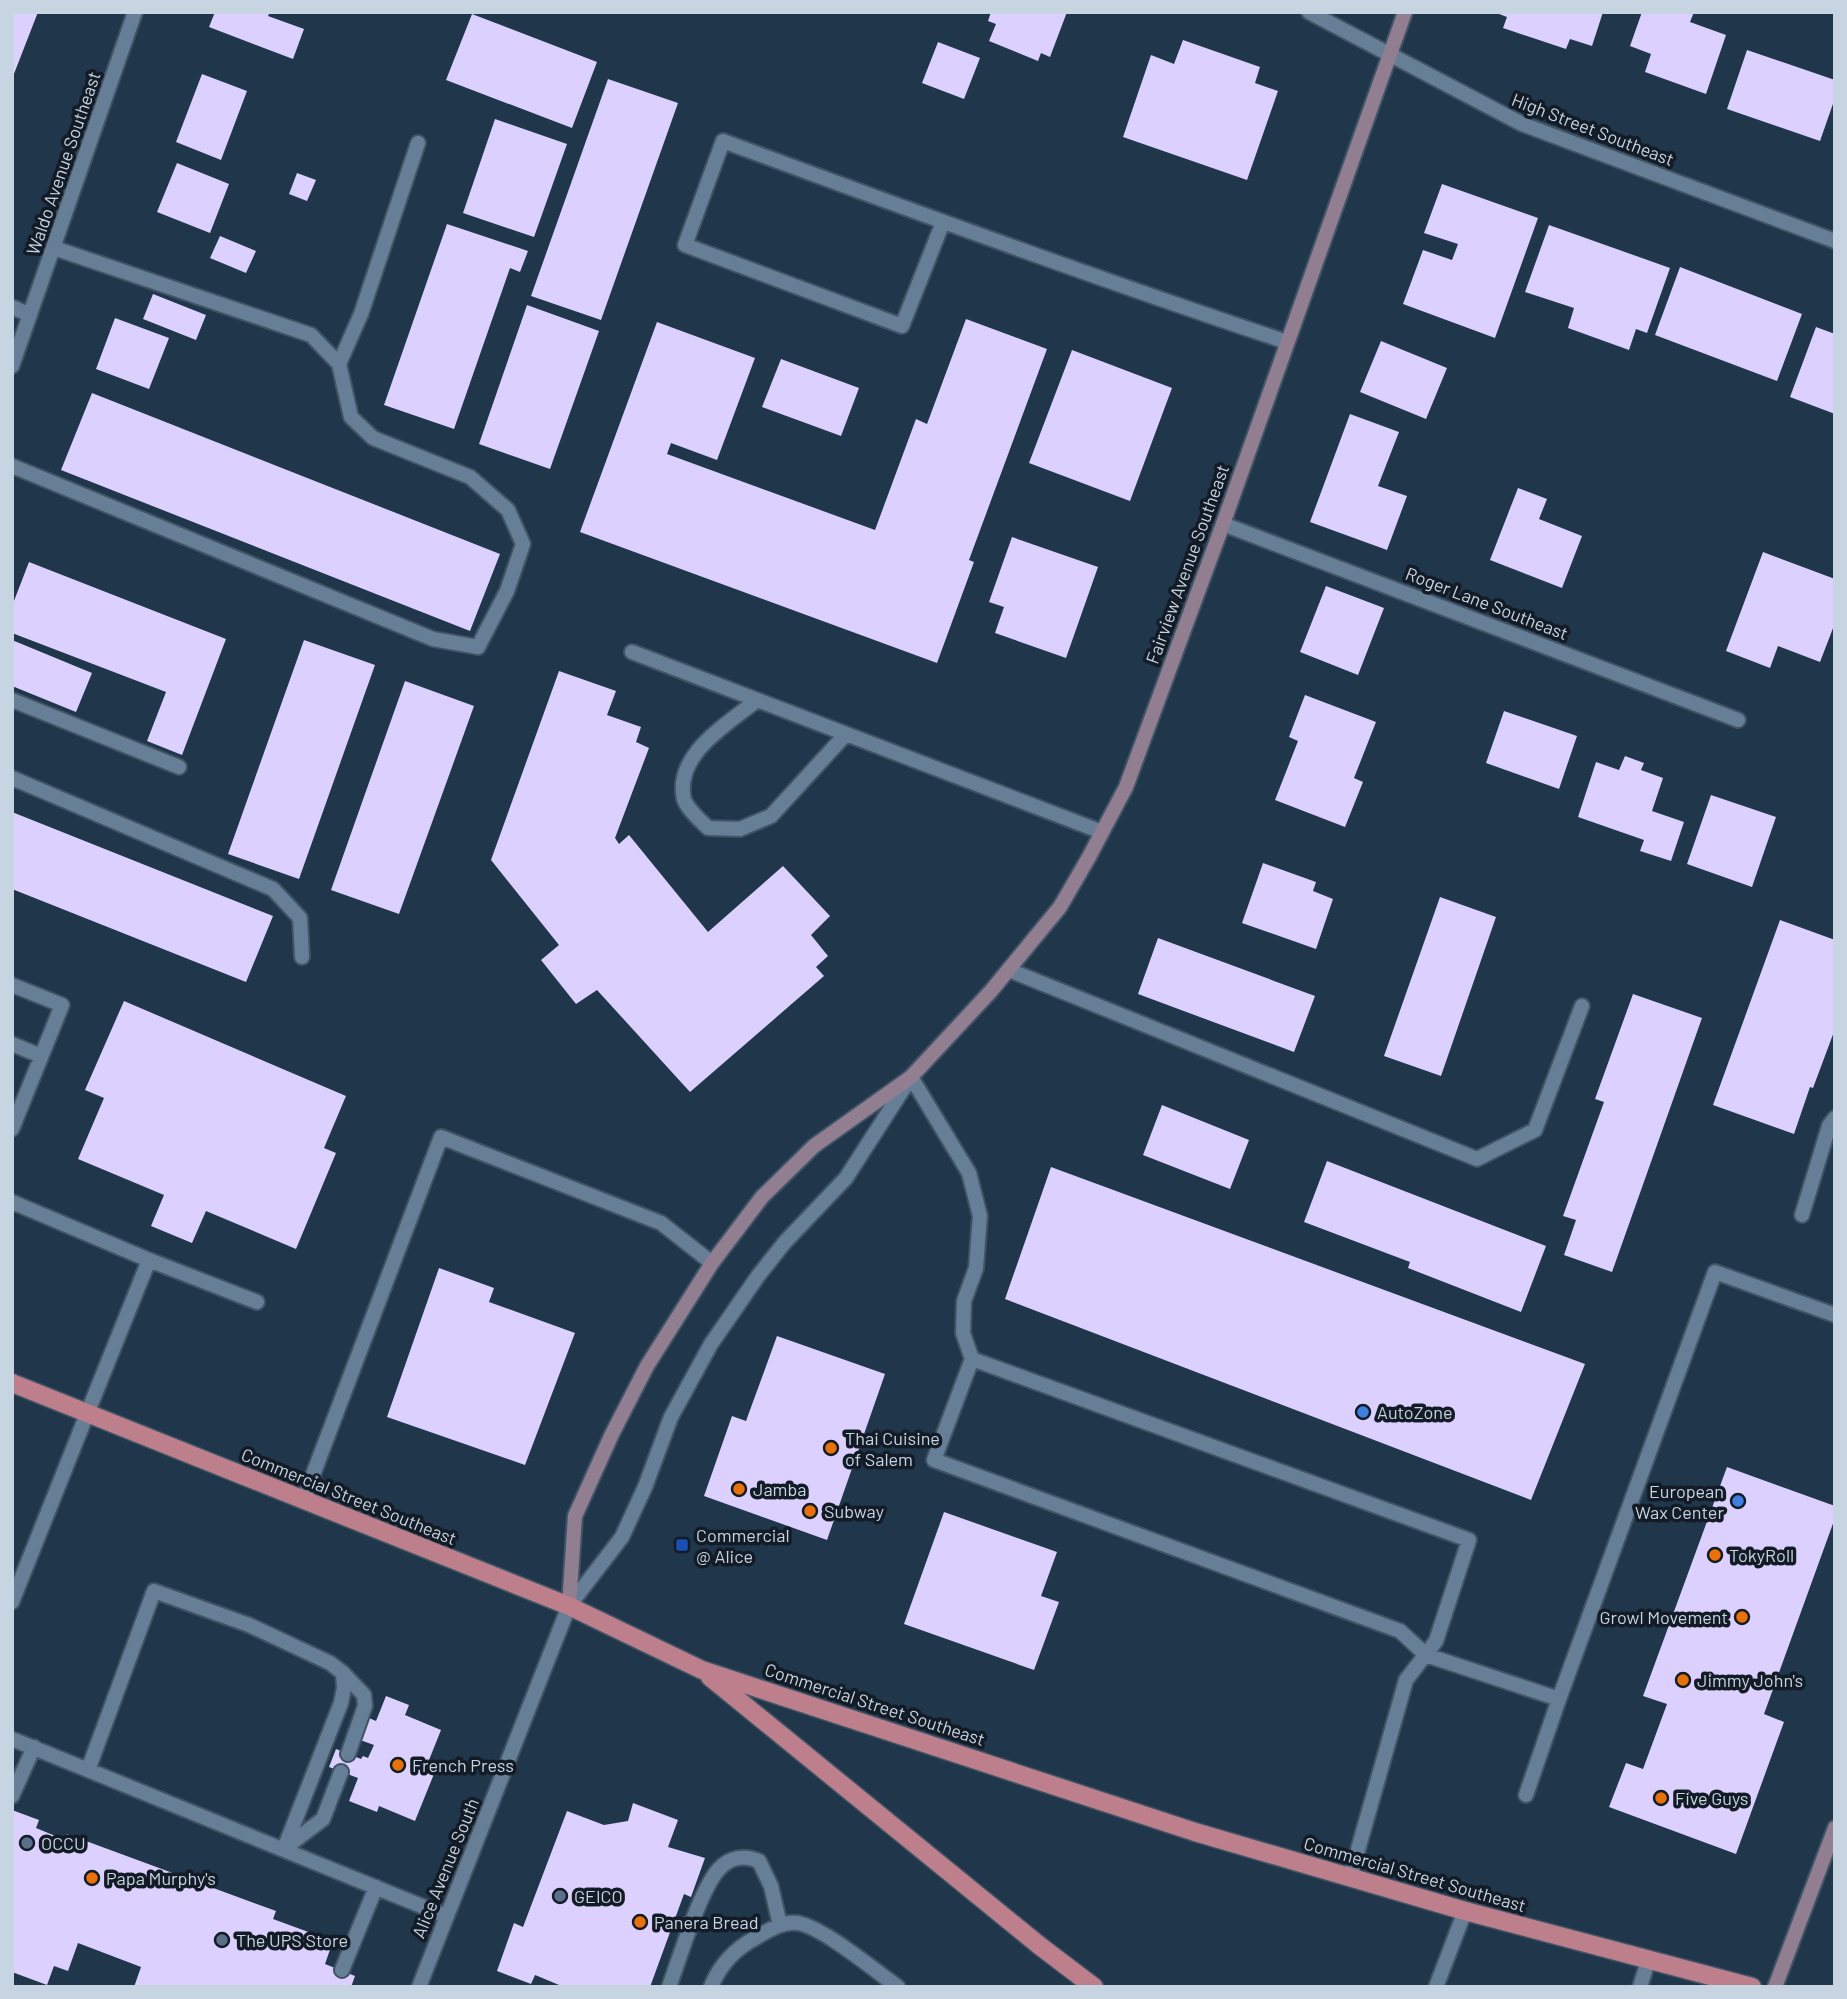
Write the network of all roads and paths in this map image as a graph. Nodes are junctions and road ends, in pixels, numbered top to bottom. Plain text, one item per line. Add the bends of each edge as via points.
1 (135, 12) edge
2 (1309, 12) edge
3 (1405, 12) edge
4 (1389, 54) junction
5 (418, 144) dead end
6 (943, 222) junction
7 (1835, 242) edge
8 (54, 248) junction
9 (12, 307) edge
10 (30, 315) junction
11 (1287, 342) junction
12 (339, 364) junction
13 (12, 366) edge
14 (12, 466) edge
15 (1223, 524) junction
16 (632, 652) dead end
17 (12, 700) edge
18 (757, 700) junction
19 (1738, 720) dead end
20 (846, 734) junction
21 (179, 767) dead end
22 (12, 778) edge
23 (1102, 832) junction
24 (302, 957) dead end
25 (1009, 970) junction
26 (12, 985) edge
27 (1582, 1006) dead end
28 (12, 1044) edge
29 (41, 1056) junction
30 (911, 1077) junction
31 (1835, 1118) edge
32 (12, 1129) edge
33 (12, 1202) edge
34 (1802, 1215) dead end
35 (149, 1260) junction
36 (712, 1263) junction
37 (257, 1302) dead end
38 (1835, 1315) edge
39 (972, 1359) junction
40 (12, 1383) edge
41 (87, 1414) junction
42 (303, 1501) junction
43 (12, 1602) edge
44 (569, 1606) junction
45 (1426, 1655) junction
46 (702, 1670) junction
47 (343, 1673) junction
48 (1559, 1699) junction
49 (12, 1739) edge
50 (34, 1748) junction
51 (348, 1754) dead end
52 (88, 1770) junction
53 (341, 1772) dead end
54 (1526, 1795) dead end
55 (12, 1796) edge
56 (1835, 1828) edge
57 (284, 1849) junction
58 (1350, 1878) junction
59 (376, 1887) junction
60 (1465, 1911) junction
61 (446, 1916) junction
62 (779, 1925) junction
63 (1648, 1961) junction
64 (342, 1970) dead end
65 (419, 1987) edge
66 (669, 1987) edge
67 (711, 1987) edge
68 (898, 1987) edge
69 (1094, 1987) edge
70 (1437, 1987) edge
71 (1640, 1987) edge
72 (1752, 1987) edge
73 (1775, 1987) edge

1 - 8 street, Waldo Avenue Southeast
2 - 4 street, High Street Southeast
3 - 4 main road, Fairview Avenue Southeast
4 - 7 street, High Street Southeast via 1522,124
4 - 11 main road, Fairview Avenue Southeast
5 - 12 street via 361,314
6 - 6 street via 723,141 685,245 902,326
6 - 11 street
8 - 10 street, Waldo Avenue Southeast
8 - 12 street via 311,334
9 - 10 street
10 - 13 street, Waldo Avenue Southeast
11 - 15 main road, Fairview Avenue Southeast
12 - 14 street via 351,417 373,438 470,477 508,510 523,544 507,591 478,647 433,639
15 - 19 street, Roger Lane Southeast
15 - 23 main road, Fairview Avenue Southeast via 1126,787
16 - 18 street
17 - 21 street
18 - 20 street
18 - 20 street via 699,748 683,777 685,802 708,828 740,830 771,816
20 - 23 street
22 - 24 street via 273,889 300,918
23 - 25 main road, Fairview Avenue Southeast via 1060,907
25 - 27 street via 1477,1159 1535,1130
25 - 30 main road, Fairview Avenue Southeast
26 - 29 street via 62,1005
28 - 29 street
29 - 32 street
30 - 36 main road, Fairview Avenue Southeast via 814,1146 762,1197
30 - 39 street via 969,1173 980,1216 976,1268 964,1301 963,1333
30 - 44 street, Fairview Avenue Southeast via 846,1178 785,1242 711,1344 671,1417 622,1537
31 - 34 street
33 - 35 street
35 - 37 street
35 - 41 street
36 - 42 street via 661,1223 441,1137
36 - 44 main road, Fairview Avenue Southeast via 648,1366 575,1516
38 - 48 street via 1715,1272
39 - 45 street via 934,1460 1399,1631
39 - 45 street via 1469,1540 1436,1642
40 - 41 main road, Commercial Street Southeast
41 - 42 main road, Commercial Street Southeast
41 - 43 street
42 - 44 main road, Commercial Street Southeast
44 - 46 main road, Commercial Street Southeast
44 - 61 street, Alice Avenue South
45 - 48 street
45 - 58 street via 1406,1680
46 - 58 main road, Commercial Street Southeast via 1195,1832
46 - 69 main road
47 - 51 street via 364,1695 365,1706
47 - 52 street via 330,1662 248,1625 154,1591
47 - 57 street via 341,1703
48 - 54 street
49 - 50 street
50 - 52 street
50 - 55 street
52 - 57 street
53 - 57 street via 323,1819
56 - 73 main road
57 - 59 street
58 - 60 main road, Commercial Street Southeast
59 - 61 street
59 - 64 street
60 - 63 main road, Commercial Street Southeast
60 - 70 street
61 - 65 street, Alice Avenue South
62 - 66 street via 771,1886 759,1861 748,1856 734,1859 720,1868 705,1891
62 - 67 street via 727,1958
62 - 68 street via 797,1923 821,1933
63 - 71 street
63 - 72 main road, Commercial Street Southeast

